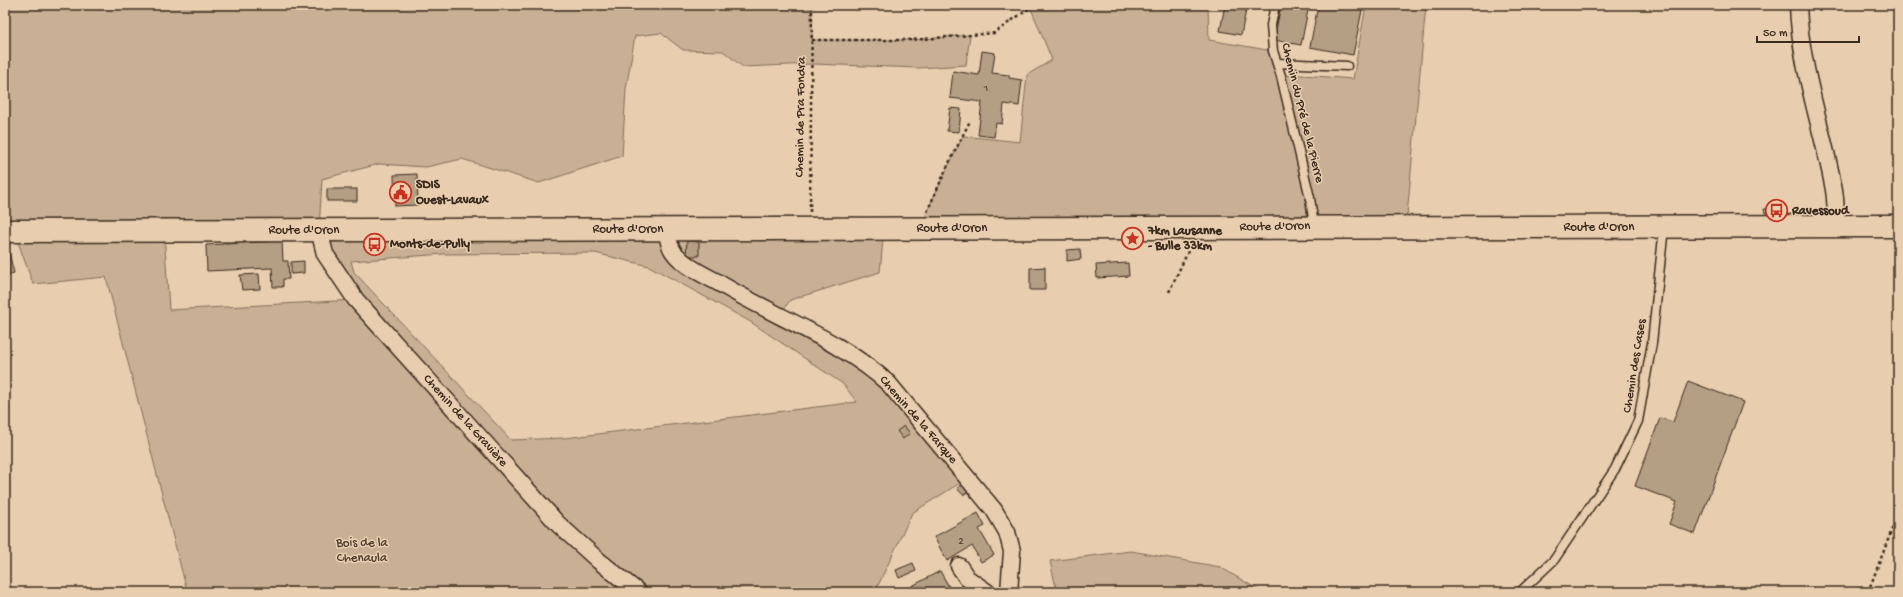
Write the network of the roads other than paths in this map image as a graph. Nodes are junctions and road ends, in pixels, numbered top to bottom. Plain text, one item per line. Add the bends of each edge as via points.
1 (1275, 5) edge
2 (1798, 5) edge
3 (1278, 63) junction
4 (1347, 66) dead end
5 (1898, 226) edge
6 (1315, 227) junction
7 (1664, 227) junction
8 (1836, 227) junction
9 (666, 229) junction
10 (319, 230) junction
11 (5, 232) edge
12 (959, 566) dead end
13 (638, 592) edge
14 (987, 592) edge
15 (1009, 592) edge
16 (1520, 592) edge

1 - 3 lane, Chemin du Pré de la Pierre via 1271,25 1273,51
2 - 8 street via 1808,72 1834,192
3 - 4 lane
3 - 6 lane, Chemin du Pré de la Pierre
5 - 8 main road, Route d'Oron
6 - 7 main road, Route d'Oron
6 - 9 main road, Route d'Oron
7 - 8 main road, Route d'Oron
7 - 16 lane, Chemin des Cases via 1652,343 1638,421 1615,469 1554,560
9 - 10 main road, Route d'Oron
9 - 15 street, Chemin de la Farque via 674,254 686,264 746,300 835,346 874,370 889,384 994,510 1007,532 1012,551
10 - 11 main road, Route d'Oron
10 - 13 street, Chemin de la Gravière via 325,254 356,300 558,524
12 - 14 street via 967,578

